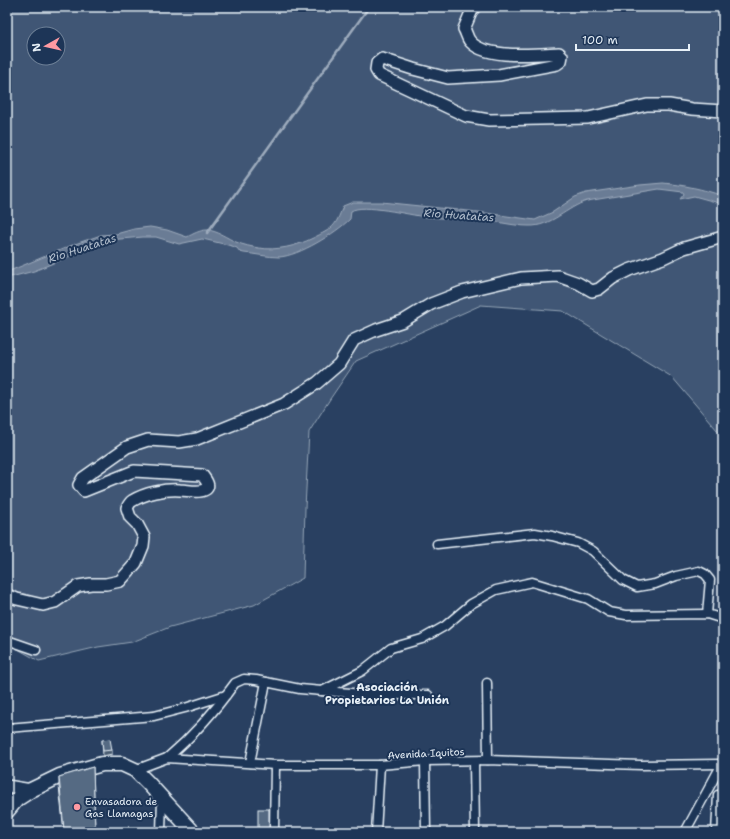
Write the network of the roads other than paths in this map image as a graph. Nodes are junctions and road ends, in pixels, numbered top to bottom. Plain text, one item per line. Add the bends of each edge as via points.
1 (475, 7) edge
2 (723, 111) edge
3 (723, 237) edge
4 (437, 544) dead end
5 (7, 595) edge
6 (707, 614) junction
7 (723, 619) edge
8 (7, 640) edge
9 (36, 650) dead end
10 (266, 682) junction
11 (487, 683) dead end
12 (322, 691) junction
13 (227, 694) junction
14 (428, 695) dead end
15 (7, 728) edge
16 (167, 758) junction
17 (488, 760) junction
18 (425, 761) junction
19 (474, 761) junction
20 (250, 763) junction
21 (722, 763) edge
22 (274, 765) junction
23 (380, 765) junction
24 (135, 770) junction
25 (7, 786) edge
26 (31, 790) junction
27 (705, 794) junction
28 (720, 795) edge
29 (12, 797) edge
30 (162, 799) junction
31 (7, 810) edge
32 (161, 832) edge
33 (193, 832) edge
34 (274, 832) edge
35 (376, 832) edge
36 (426, 832) edge
37 (475, 832) edge
38 (685, 832) edge
39 (716, 832) edge

1 - 2 main road via 464,29 469,40 480,49 506,54 559,52 562,56 561,61 557,64 499,75 448,78 382,59 377,63 376,70 379,75 466,116 489,120 588,118 647,105
3 - 5 main road via 684,248 629,270 592,291 558,276 521,278 462,292 431,304 403,321 354,340 339,364 317,383 284,404 198,439 179,442 148,440 127,447 83,478 79,485 84,491 134,471 202,475 208,485 207,489 155,492 131,502 127,508 144,537 143,546 136,563 120,581 78,586 55,602 43,605
4 - 6 street via 535,533 552,536 593,550 623,580 637,587 699,571 710,580
6 - 7 street
6 - 12 street via 626,615 609,612 588,599 532,582 496,590 471,604 445,626 422,639 391,648 362,671
8 - 9 street
10 - 12 street via 300,690
10 - 13 street via 238,681
10 - 20 street
11 - 17 street
12 - 14 street
13 - 15 street via 154,716
13 - 16 street via 187,741
16 - 20 street, Avenida Iquitos
16 - 24 street, Avenida Iquitos
17 - 19 street, Avenida Iquitos
17 - 21 street, Avenida Iquitos via 641,766
18 - 19 street, Avenida Iquitos
18 - 23 street, Avenida Iquitos
18 - 36 street
19 - 37 street
20 - 22 street, Avenida Iquitos
21 - 27 street
22 - 23 street, Avenida Iquitos
22 - 34 street
23 - 35 street
24 - 26 highway via 122,764 102,764 60,776
24 - 30 highway
25 - 26 main road
26 - 29 highway
27 - 28 street
27 - 38 street
28 - 39 street
29 - 31 highway
30 - 32 street
30 - 33 highway

